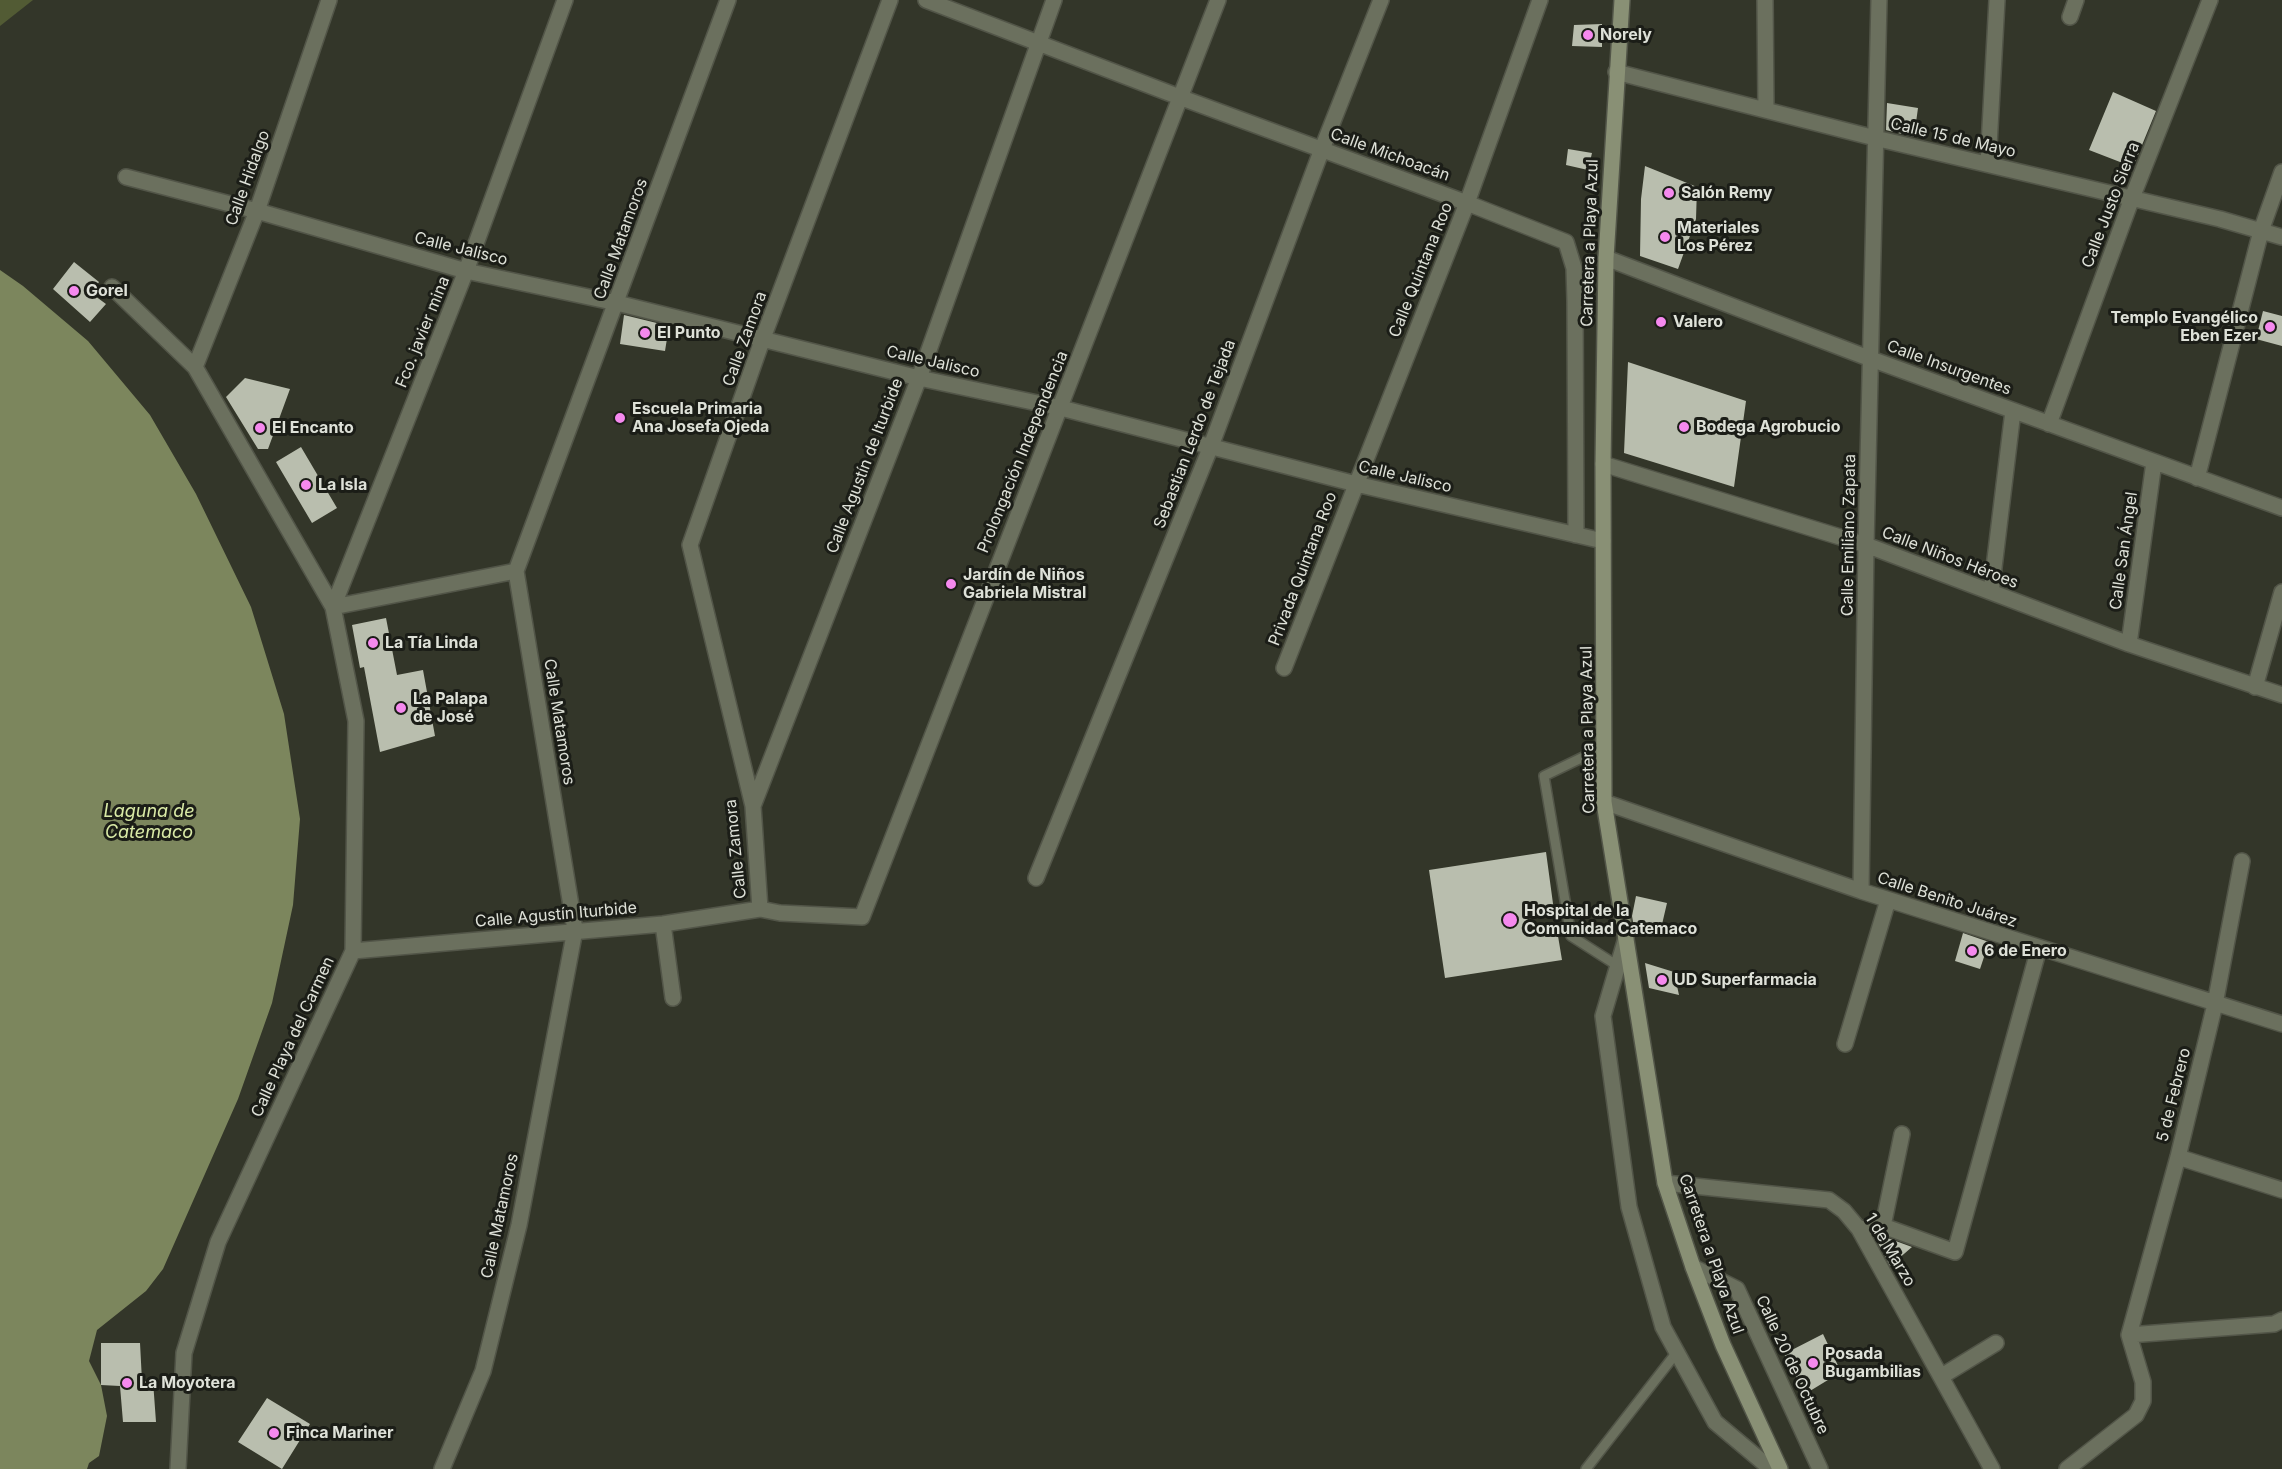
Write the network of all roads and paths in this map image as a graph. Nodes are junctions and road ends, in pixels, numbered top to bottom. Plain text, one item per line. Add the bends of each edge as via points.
1 (329, 0) edge
2 (565, 0) edge
3 (728, 0) edge
4 (890, 0) edge
5 (926, 0) edge
6 (1054, 0) edge
7 (1218, 0) edge
8 (1381, 0) edge
9 (1540, 0) edge
10 (1622, 0) edge
11 (1765, 0) edge
12 (1879, 0) edge
13 (1997, 0) edge
14 (2076, 0) edge
15 (2210, 0) edge
16 (2070, 17) dead end
17 (1038, 42) junction
18 (1616, 72) junction
19 (1182, 98) junction
20 (1766, 109) junction
21 (1875, 138) junction
22 (1322, 149) junction
23 (1988, 164) junction
24 (2282, 172) edge
25 (126, 177) dead end
26 (2132, 198) junction
27 (1467, 203) junction
28 (257, 211) junction
29 (2261, 231) junction
30 (2282, 237) edge
31 (1606, 258) junction
32 (466, 271) junction
33 (112, 287) dead end
34 (617, 303) junction
35 (764, 338) junction
36 (1871, 359) junction
37 (195, 367) junction
38 (919, 378) junction
39 (1061, 408) junction
40 (2013, 411) junction
41 (2049, 424) junction
42 (1211, 446) junction
43 (2154, 462) junction
44 (1603, 464) junction
45 (2197, 478) junction
46 (1356, 484) junction
47 (2282, 508) edge
48 (1576, 535) junction
49 (1603, 541) junction
50 (1866, 545) junction
51 (516, 571) junction
52 (1991, 592) junction
53 (2282, 592) edge
54 (333, 607) junction
55 (2129, 644) junction
56 (1284, 668) dead end
57 (2255, 687) junction
58 (2282, 695) edge
59 (1604, 747) junction
60 (1604, 802) junction
61 (753, 806) junction
62 (2242, 861) dead end
63 (1036, 878) dead end
64 (1861, 891) junction
65 (1888, 900) junction
66 (760, 909) junction
67 (861, 917) joint
68 (663, 924) junction
69 (575, 930) junction
70 (2039, 948) junction
71 (353, 951) junction
72 (1624, 969) junction
73 (673, 998) dead end
74 (2215, 1004) junction
75 (2282, 1024) edge
76 (1845, 1044) dead end
77 (1902, 1134) dead end
78 (2178, 1157) junction
79 (1665, 1183) junction
80 (2282, 1190) edge
81 (1883, 1226) junction
82 (1859, 1229) junction
83 (1693, 1267) junction
84 (2282, 1320) edge
85 (2129, 1335) junction
86 (1996, 1343) dead end
87 (1677, 1352) junction
88 (1942, 1376) junction
89 (177, 1469) edge
90 (442, 1469) edge
91 (1586, 1469) edge
92 (1771, 1469) edge
93 (1780, 1469) edge
94 (1820, 1469) edge
95 (1992, 1469) edge
96 (2067, 1469) edge

1 - 28 street, Calle Hidalgo
2 - 32 street, Fco. javier mina
3 - 34 street, Calle Matamoros
4 - 35 street, Calle Zamora
5 - 17 street, Calle Michoacán
6 - 17 street, Calle Agustín de Iturbide
7 - 19 street, Prolongación Independencia
8 - 22 street, Sebastian Lerdo de Tejada
9 - 27 street, Calle Quintana Roo
10 - 18 main road, Carretera a Playa Azul
11 - 20 street
12 - 21 street, Calle Emiliano Zapata
13 - 23 street
14 - 16 street
15 - 26 street, Calle Justo Sierra
17 - 19 street, Calle Michoacán
17 - 38 street, Calle Agustín de Iturbide
18 - 20 street, Calle 15 de Mayo
18 - 31 main road, Carretera a Playa Azul
19 - 22 street, Calle Michoacán
19 - 39 street, Prolongación Independencia
20 - 21 street, Calle 15 de Mayo
21 - 23 street, Calle 15 de Mayo
21 - 36 street, Calle Emiliano Zapata
22 - 27 street, Calle Michoacán
22 - 42 street, Sebastian Lerdo de Tejada
23 - 26 street, Calle 15 de Mayo
24 - 29 street
25 - 28 street, Calle Jalisco
26 - 29 street, Calle 15 de Mayo
26 - 41 street, Calle Justo Sierra
27 - 46 street, Calle Quintana Roo
27 - 48 street, Calle Michoacán via 1566,242 1574,268
28 - 32 street, Calle Jalisco
28 - 37 street, Calle Hidalgo
29 - 30 street, Calle 15 de Mayo
29 - 45 street
31 - 36 street, Calle Insurgentes
31 - 44 main road, Carretera a Playa Azul
32 - 34 street, Calle Jalisco
32 - 54 street, Fco. javier mina
33 - 37 street
34 - 35 street, Calle Jalisco
34 - 51 street, Calle Matamoros
35 - 38 street, Calle Jalisco
35 - 61 street, Calle Zamora via 690,545
36 - 40 street, Calle Insurgentes
36 - 50 street, Calle Emiliano Zapata
37 - 54 street
38 - 39 street, Calle Jalisco
38 - 61 street, Calle Agustín de Iturbide
39 - 42 street, Calle Jalisco
39 - 67 street, Prolongación Independencia
40 - 41 street, Calle Insurgentes
40 - 52 street
41 - 43 street, Calle Insurgentes
42 - 46 street, Calle Jalisco
42 - 63 street, Sebastian Lerdo de Tejada
43 - 45 street, Calle Insurgentes
43 - 55 street, Calle San Ángel
44 - 49 main road, Carretera a Playa Azul
44 - 50 street, Calle Niños Héroes
45 - 47 street, Calle Insurgentes
46 - 48 street, Calle Jalisco
46 - 56 street, Privada Quintana Roo
48 - 49 street, Calle Jalisco
49 - 59 main road, Carretera a Playa Azul
50 - 52 street, Calle Niños Héroes
50 - 64 street, Calle Emiliano Zapata
51 - 54 street
51 - 69 street, Calle Matamoros
52 - 55 street, Calle Niños Héroes
53 - 57 street
54 - 71 street, Calle Playa del Carmen via 356,721
55 - 57 street, Calle Niños Héroes
57 - 58 street, Calle Niños Héroes
59 - 60 main road, Carretera a Playa Azul
59 - 72 lane via 1544,776 1570,936
60 - 64 street, Calle Benito Juárez
60 - 72 main road, Carretera a Playa Azul via 1626,938
61 - 66 street, Calle Zamora
62 - 74 street, 5 de Febrero
64 - 65 street, Calle Benito Juárez
65 - 70 street, Calle Benito Juárez
65 - 76 street
66 - 67 street, Calle Agustín Iturbide
66 - 68 street, Calle Agustín Iturbide
68 - 69 street, Calle Agustín Iturbide
68 - 73 street
69 - 71 street, Calle Agustín Iturbide
69 - 90 street, Calle Matamoros via 516,1236 483,1371
70 - 74 street, Calle Benito Juárez
70 - 81 street via 1955,1252
71 - 89 street, Calle Playa del Carmen via 218,1242 184,1353
72 - 79 main road, Carretera a Playa Azul
72 - 87 street via 1603,1016 1629,1207 1663,1327
74 - 75 street, Calle Benito Juárez
74 - 78 street, 5 de Febrero
77 - 81 street
78 - 80 street
78 - 85 street, 5 de Febrero
79 - 82 street, 1 de Marzo via 1829,1200
79 - 83 main road, Carretera a Playa Azul
81 - 82 street
82 - 88 street, 1 de Marzo
83 - 93 main road, Carretera a Playa Azul via 1723,1345
83 - 94 street, Calle 20 de Octubre via 1737,1289
84 - 85 street via 2274,1324
85 - 96 street via 2143,1382 2143,1401 2136,1415
86 - 88 street
87 - 91 lane
87 - 92 street via 1715,1422
88 - 95 street, 1 de Marzo

